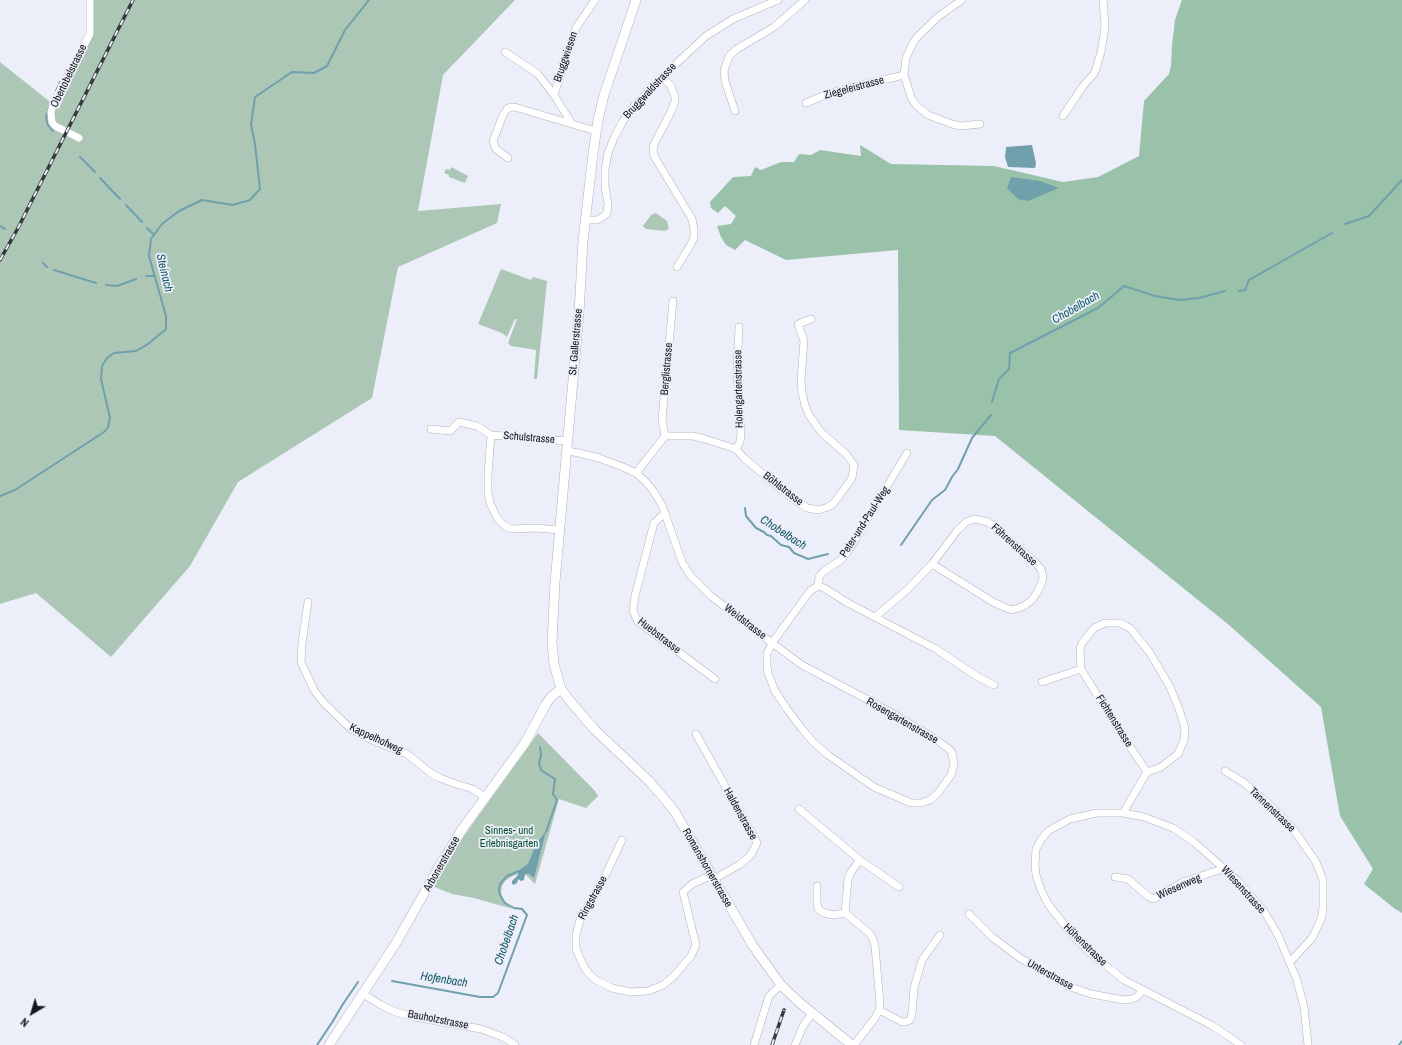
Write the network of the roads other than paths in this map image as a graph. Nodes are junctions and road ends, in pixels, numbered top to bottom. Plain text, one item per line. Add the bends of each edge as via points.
1 (90, 0) edge
2 (595, 0) edge
3 (636, 0) edge
4 (778, 0) edge
5 (805, 0) edge
6 (962, 0) edge
7 (1103, 0) edge
8 (505, 52) dead end
9 (904, 75) junction
10 (662, 77) junction
11 (554, 95) junction
12 (806, 103) dead end
13 (735, 112) dead end
14 (1063, 116) dead end
15 (572, 124) junction
16 (980, 124) dead end
17 (596, 131) junction
18 (79, 138) dead end
19 (508, 158) dead end
20 (586, 220) junction
21 (677, 267) dead end
22 (673, 301) dead end
23 (811, 319) dead end
24 (739, 327) dead end
25 (431, 429) dead end
26 (491, 435) junction
27 (665, 436) junction
28 (567, 441) junction
29 (736, 450) junction
30 (566, 451) junction
31 (907, 453) dead end
32 (636, 473) junction
33 (666, 513) junction
34 (560, 530) junction
35 (932, 564) junction
36 (818, 586) junction
37 (308, 602) dead end
38 (875, 617) junction
39 (772, 643) junction
40 (1081, 669) junction
41 (715, 679) dead end
42 (1042, 682) dead end
43 (994, 685) dead end
44 (561, 689) junction
45 (696, 734) dead end
46 (1225, 771) dead end
47 (1147, 772) junction
48 (485, 797) junction
49 (798, 809) dead end
50 (1123, 812) junction
51 (1097, 813) joint
52 (622, 840) dead end
53 (860, 860) junction
54 (1225, 868) junction
55 (713, 877) junction
56 (1115, 877) dead end
57 (817, 886) dead end
58 (899, 887) dead end
59 (845, 912) junction
60 (969, 914) dead end
61 (940, 935) dead end
62 (1290, 962) junction
63 (780, 986) junction
64 (1143, 990) junction
65 (363, 994) junction
66 (879, 1010) junction
67 (812, 1013) junction
68 (329, 1045) edge
69 (515, 1045) edge
70 (754, 1045) edge
71 (795, 1045) edge
72 (853, 1045) edge
73 (1241, 1045) edge
74 (1308, 1045) edge

1 - 18 street, Obertobelstrasse via 90,34 51,112 55,126
2 - 11 street, Bruggwiesen via 576,28
3 - 17 main road, St. Gallerstrasse via 606,89
4 - 10 street, Bruggwaldstrasse via 715,29 692,47
5 - 13 street via 774,27 737,48 730,55 724,76
6 - 9 street via 939,16 918,36 906,58
7 - 14 street via 1104,34 1096,69
8 - 11 street, Bruggwiesen via 538,74
9 - 12 street, Ziegeleistrasse via 844,89
9 - 16 street via 911,98 928,116 961,126
10 - 20 street, Bruggwaldstrasse via 628,114 614,138 605,170 607,213 598,220
10 - 21 street via 671,86 675,101 654,144 654,156 692,219 694,230 694,238
11 - 15 street, Bruggwiesen
15 - 17 street
15 - 19 street via 518,108 508,108 493,141 496,149
17 - 20 main road, St. Gallerstrasse
20 - 28 main road, St. Gallerstrasse
22 - 27 street, Berglistrasse via 662,420
23 - 29 street, Böhlstrasse via 798,324 804,341 801,380 805,405 821,432 852,461 852,478 834,503 828,507 819,510 807,508 789,496
24 - 29 street, Holengartenstrasse via 740,442
25 - 26 street, Schulstrasse via 450,431 459,422 477,426
26 - 28 street, Schulstrasse
26 - 34 street, Schulstrasse via 489,498 497,518 511,529
27 - 29 street, Böhlstrasse via 693,436
27 - 32 street
28 - 30 main road, St. Gallerstrasse
30 - 32 street, Weidstrasse via 599,458
30 - 34 main road, St. Gallerstrasse
31 - 36 street, Peter-und-Paul-Weg via 847,553 824,571 819,577
32 - 33 street, Weidstrasse via 652,489
33 - 39 street, Weidstrasse via 682,562 690,575 711,596
33 - 41 street, Huebstrasse via 654,523 634,596 633,611 638,622
34 - 44 main road, St. Gallerstrasse via 552,642 554,664
35 - 35 street, Föhrenstrasse via 966,522 980,519 1001,532 1033,560 1041,569 1043,577 1032,600 1012,610 994,602
35 - 38 street, Föhrenstrasse
36 - 38 street
36 - 39 street, Weidstrasse via 810,591
37 - 48 street, Kappelhofweg via 301,662 314,690 323,702 351,729 407,754 432,774 469,787
38 - 43 street via 936,649
39 - 39 street, Rosengartenstrasse via 802,665 887,710 949,749 954,764 952,775 938,793 921,803 902,799 874,786 814,743 787,709 773,685 766,659
40 - 42 street
40 - 47 street, Fichtenstrasse
40 - 47 street, Fichtenstrasse via 1080,649 1084,639 1094,628 1109,622 1120,623 1131,629 1156,663 1179,709 1185,736 1178,754 1161,767
44 - 48 main road, Arbonerstrasse via 546,704 530,735
44 - 55 main road, Romanshornerstrasse via 584,717 663,796
45 - 55 street, Haldenstrasse via 757,843 750,856 739,865
46 - 62 street, Tannenstrasse via 1272,806 1291,826 1316,862 1323,880 1323,907 1318,926 1312,938
47 - 50 street
48 - 65 main road, Arbonerstrasse via 450,848 408,924
49 - 53 street
50 - 51 street, Wiesenstrasse
50 - 54 street, Wiesenstrasse via 1173,828
51 - 64 street, Höhenstrasse via 1070,819 1048,831 1036,849 1036,875 1048,904 1068,931 1110,969
52 - 55 street, Ringstrasse via 580,920 576,935 576,949 589,974 612,988 630,992 648,991 659,987 674,976 691,956 696,945 683,892 692,884
53 - 58 street
53 - 59 street via 848,879
54 - 56 street, Wiesenweg via 1183,882 1154,899 1128,879
54 - 62 street, Wiesenstrasse via 1264,910
55 - 63 main road, Romanshornerstrasse via 753,946
57 - 59 street via 818,909 833,915
59 - 66 street via 873,939
60 - 64 street, Unterstrasse via 992,937 1020,958 1068,986 1091,994 1124,1000 1137,997
61 - 66 street via 922,960 915,984 910,1020 902,1022
62 - 74 street, Wiesenstrasse via 1304,1007
63 - 67 main road, Romanshornerstrasse
63 - 70 street via 769,996
64 - 73 street, Höhenstrasse via 1213,1026
65 - 68 main road, Arbonerstrasse
65 - 69 street, Bauholzstrasse via 396,1012 481,1028
66 - 72 street
67 - 71 street
67 - 72 main road, Romanshornerstrasse

